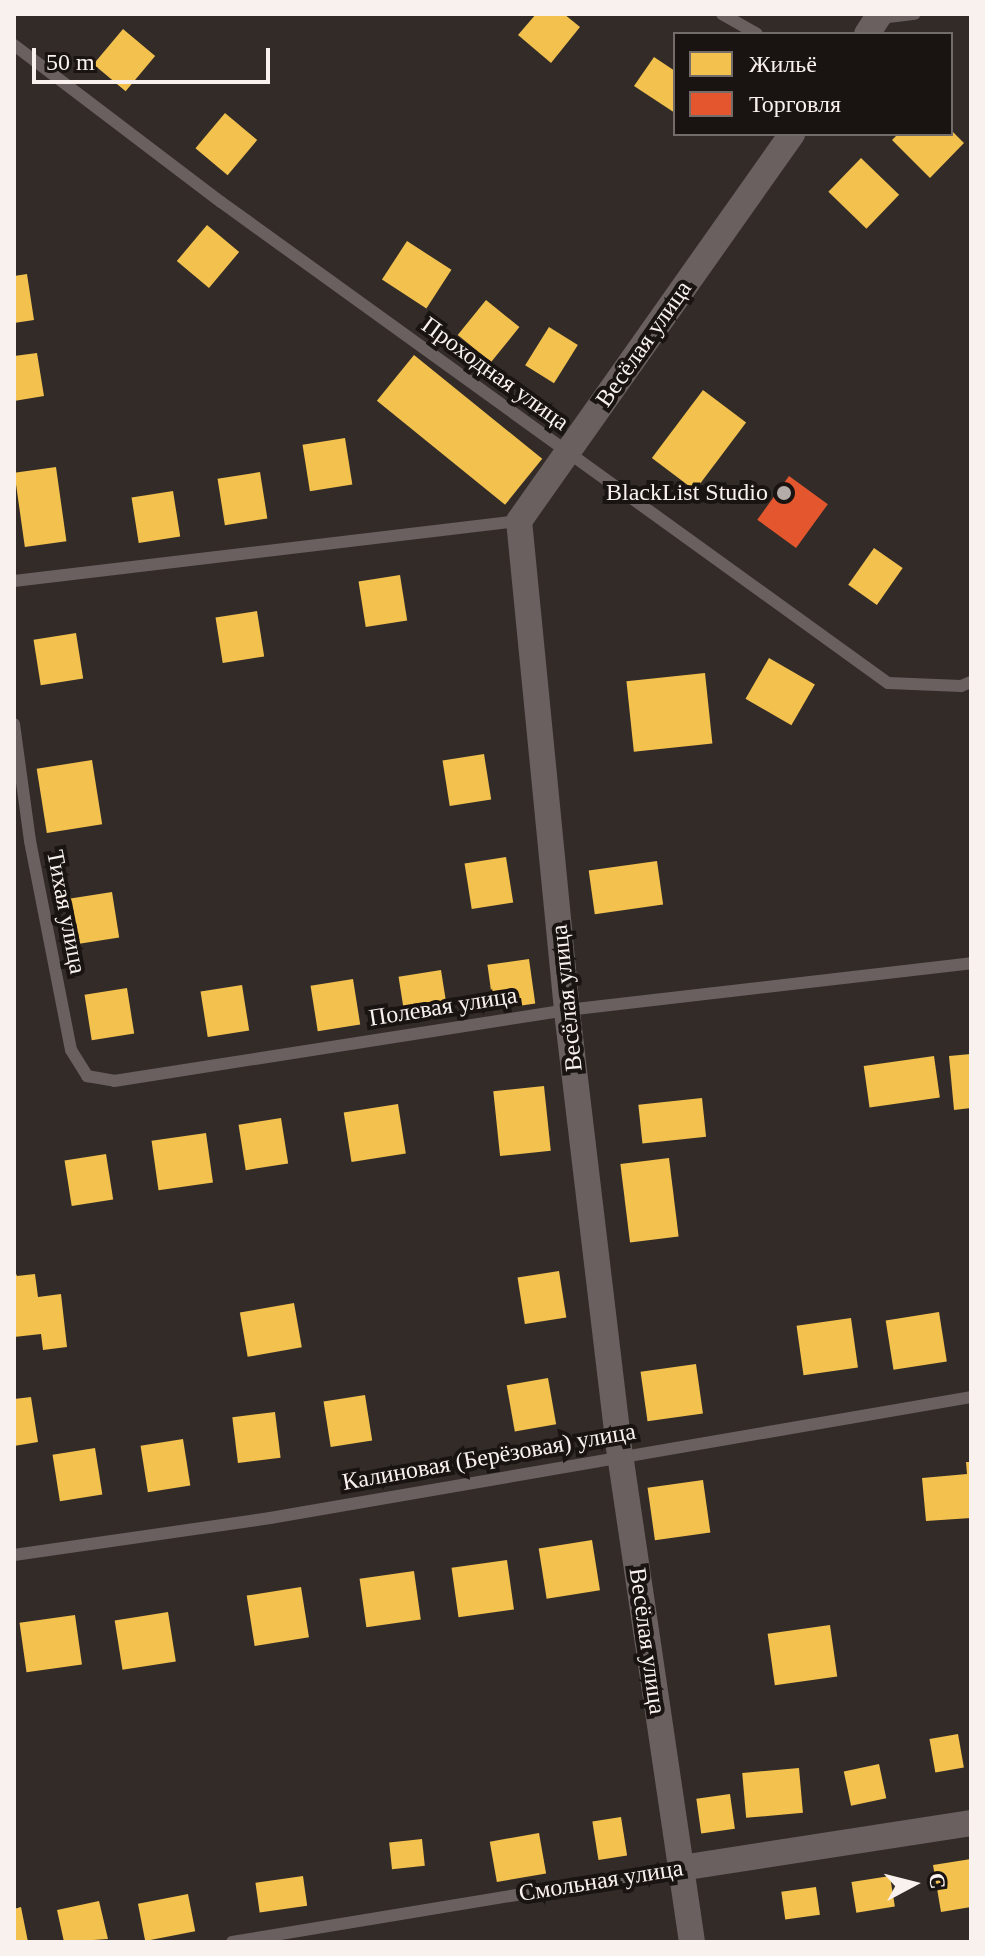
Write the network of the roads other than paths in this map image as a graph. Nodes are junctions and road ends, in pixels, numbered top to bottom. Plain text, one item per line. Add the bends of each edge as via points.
1 (722, 14) edge
2 (915, 14) edge
3 (876, 22) edge
4 (754, 32) edge
5 (14, 45) edge
6 (791, 136) edge
7 (568, 454) junction
8 (519, 521) junction
9 (14, 581) edge
10 (971, 682) edge
11 (14, 724) edge
12 (971, 963) edge
13 (567, 1010) junction
14 (114, 1081) joint
15 (971, 1397) edge
16 (620, 1456) junction
17 (14, 1555) edge
18 (971, 1823) edge
19 (681, 1868) junction
20 (232, 1942) edge
21 (692, 1942) edge

1 - 4 lane
2 - 3 lane
5 - 7 lane, Проходная улица
6 - 7 street, Весёлая улица
7 - 8 street, Весёлая улица
7 - 10 lane, Проходная улица via 888,683
8 - 9 lane
8 - 13 street, Весёлая улица
11 - 14 lane, Тихая улица via 30,841 71,1050 87,1076
12 - 13 lane, Полевая улица
13 - 14 lane, Полевая улица
13 - 16 street, Весёлая улица
15 - 16 lane, Калиновая (Берёзовая) улица
16 - 17 lane, Калиновая (Берёзовая) улица via 270,1518
16 - 19 street, Весёлая улица
18 - 19 street, Смольная улица
19 - 20 lane, Смольная улица
19 - 21 street, Весёлая улица

